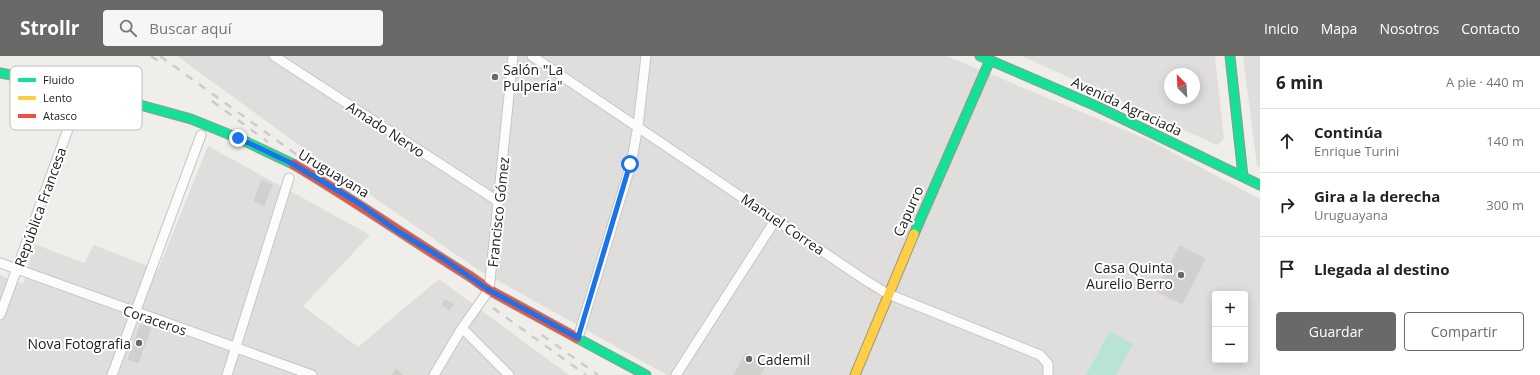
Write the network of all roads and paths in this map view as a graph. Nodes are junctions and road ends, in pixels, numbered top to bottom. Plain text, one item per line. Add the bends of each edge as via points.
1 (274, 56) edge
2 (513, 56) edge
3 (532, 56) edge
4 (646, 56) edge
5 (980, 56) edge
6 (1230, 56) edge
7 (988, 58) edge
8 (0, 73) edge
9 (10, 75) edge
10 (142, 106) edge
11 (638, 126) junction
12 (67, 130) edge
13 (201, 135) dead end
14 (1243, 176) junction
15 (289, 178) dead end
16 (1260, 185) edge
17 (499, 202) junction
18 (776, 219) junction
19 (0, 263) edge
20 (17, 270) junction
21 (489, 290) junction
22 (888, 294) junction
23 (135, 313) junction
24 (0, 315) edge
25 (462, 328) junction
26 (578, 338) junction
27 (237, 348) junction
28 (112, 375) edge
29 (227, 375) edge
30 (312, 375) edge
31 (434, 375) edge
32 (509, 375) edge
33 (646, 375) edge
34 (676, 375) edge
35 (855, 375) edge
36 (1048, 375) edge

1 - 17 street, Amado Nervo
2 - 17 street, Francisco Gómez
3 - 11 street, Manuel Correa
4 - 11 street
5 - 7 street, Avenida Agraciada
6 - 14 street
7 - 14 street, Avenida Agraciada
7 - 22 street, Capurro
8 - 9 street, Uruguayana, bridge
10 - 21 street, Uruguayana, bridge via 206,124 293,164 357,202
11 - 18 street, Manuel Correa
11 - 26 street via 630,164
12 - 20 street, República Francesa
13 - 23 street
14 - 16 street, Avenida Agraciada
15 - 27 street
17 - 21 street, Francisco Gómez
18 - 22 street, Manuel Correa
18 - 34 street
19 - 20 street, Coraceros
20 - 23 street, Coraceros
20 - 24 street, República Francesa
21 - 25 street, Francisco Gómez
21 - 26 street, Uruguayana
22 - 35 street, Capurro
22 - 36 street, Manuel Correa via 1040,355 1048,364
23 - 27 street, Coraceros
23 - 28 street
25 - 31 street, Francisco Gómez
25 - 32 street
26 - 33 street, Uruguayana
27 - 29 street
27 - 30 street, Coraceros

